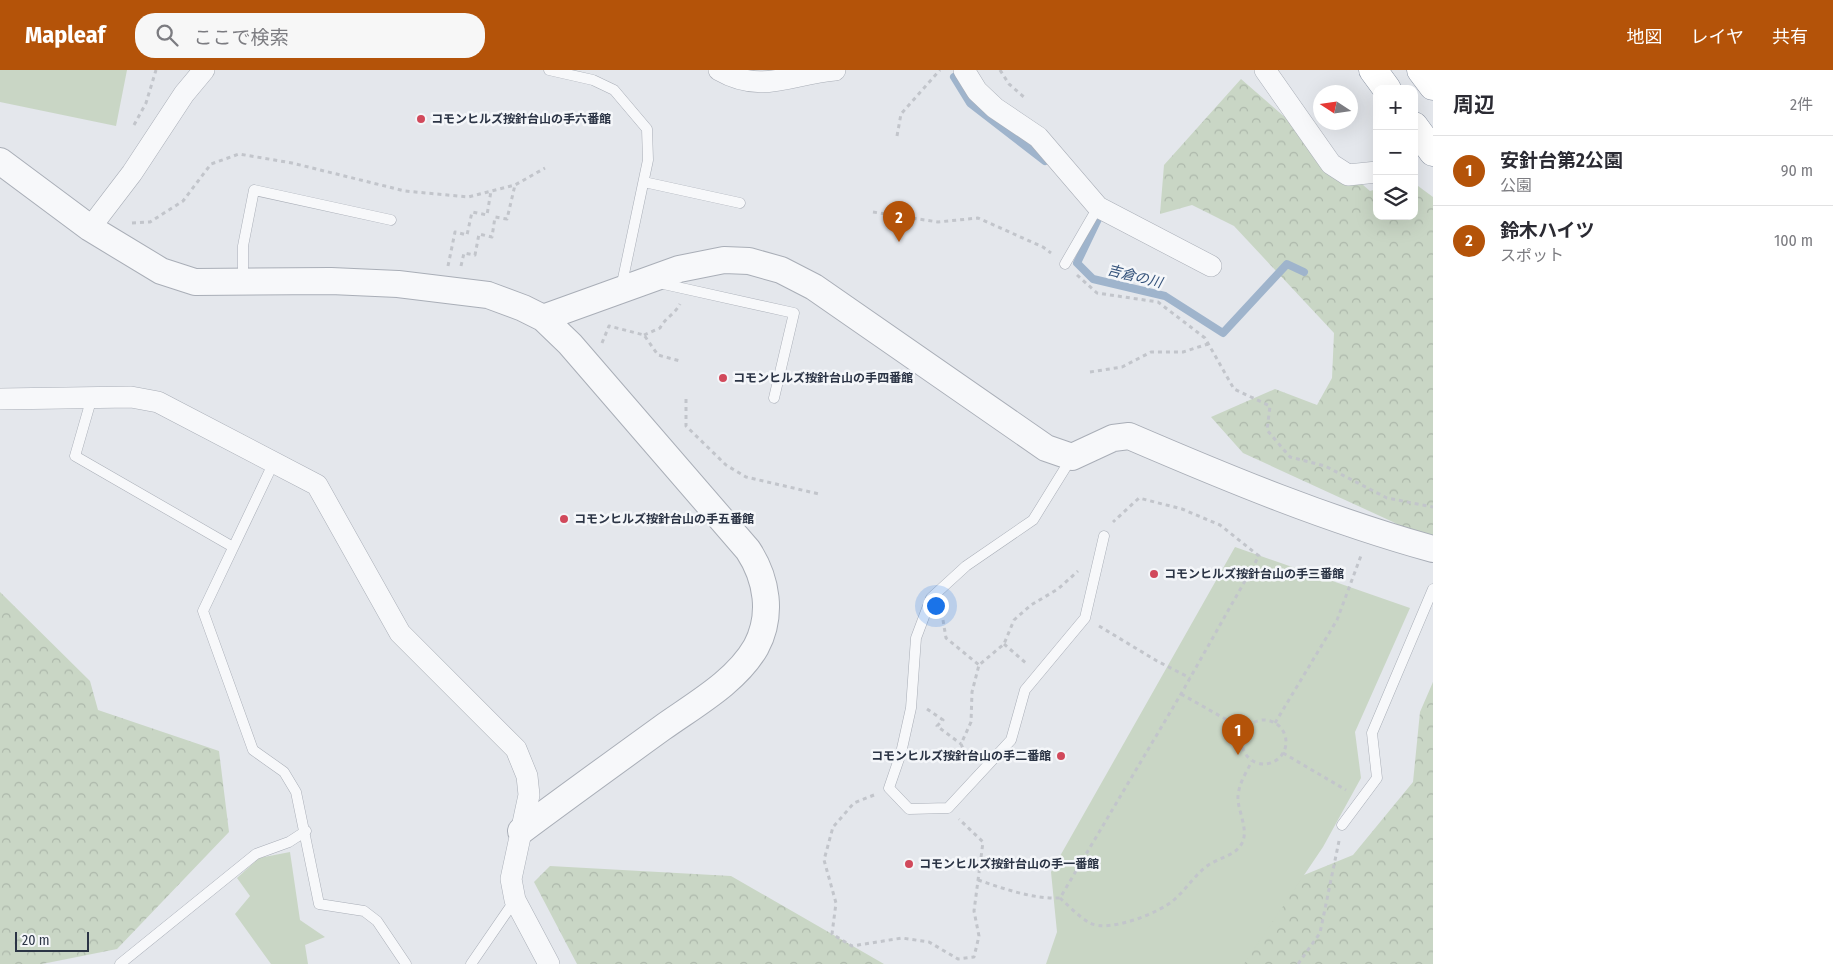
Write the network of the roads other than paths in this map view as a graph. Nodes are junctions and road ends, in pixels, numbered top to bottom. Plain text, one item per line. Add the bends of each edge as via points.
1 (204, 70) edge
2 (549, 70) edge
3 (719, 70) edge
4 (835, 70) edge
5 (964, 70) edge
6 (1265, 70) edge
7 (1373, 70) edge
8 (1421, 70) edge
9 (1384, 85) edge
10 (1433, 86) edge
11 (1417, 130) edge
12 (1433, 152) edge
13 (0, 161) edge
14 (1373, 172) edge
15 (644, 182) junction
16 (740, 203) dead end
17 (1098, 207) junction
18 (391, 220) dead end
19 (90, 228) junction
20 (1064, 264) road end
21 (1211, 266) dead end
22 (648, 281) junction
23 (243, 283) junction
24 (620, 290) junction
25 (543, 318) junction
26 (92, 397) junction
27 (0, 398) edge
28 (774, 398) dead end
29 (1072, 457) junction
30 (273, 464) junction
31 (1104, 536) road end
32 (233, 547) junction
33 (1433, 549) edge
34 (1433, 589) edge
35 (1342, 825) road end
36 (306, 831) junction
37 (521, 831) junction
38 (514, 900) junction
39 (120, 964) edge
40 (406, 964) edge
41 (470, 964) edge
42 (549, 964) edge

1 - 19 street
2 - 15 lane via 593,80 614,90 647,129 648,160
3 - 4 street via 742,80 763,83
5 - 17 street via 976,91 1038,137
6 - 14 street via 1331,164 1348,175
7 - 9 highway
8 - 10 highway
11 - 12 highway
13 - 19 street
15 - 16 lane
15 - 24 lane
17 - 20 lane
17 - 21 street
18 - 23 lane via 254,190 243,246
19 - 23 street via 161,271 195,282
22 - 24 street
22 - 28 lane via 794,313
22 - 29 street via 679,269 724,260 749,261 781,270 814,287 1046,448
23 - 25 street via 331,281 407,285 488,295
24 - 25 street
25 - 37 street via 570,344 748,550 762,576 766,617 756,646 732,676
26 - 27 street
26 - 30 street via 131,397 158,402
26 - 32 lane via 75,456
29 - 31 lane via 1034,520 966,566 931,598 916,638 912,699 901,753 889,788 909,809 948,808 1011,740 1025,690 1085,618
29 - 33 street via 1112,438 1129,436 1285,502 1370,532
30 - 32 lane
30 - 37 street via 317,485 400,633 516,749 527,776 529,795
32 - 36 lane via 203,611 253,750 284,772 296,792
34 - 35 lane via 1372,733 1377,778
36 - 39 lane via 289,842 256,854
36 - 40 lane via 320,904 364,911 377,922
37 - 38 street via 511,879
38 - 41 lane
38 - 42 street

